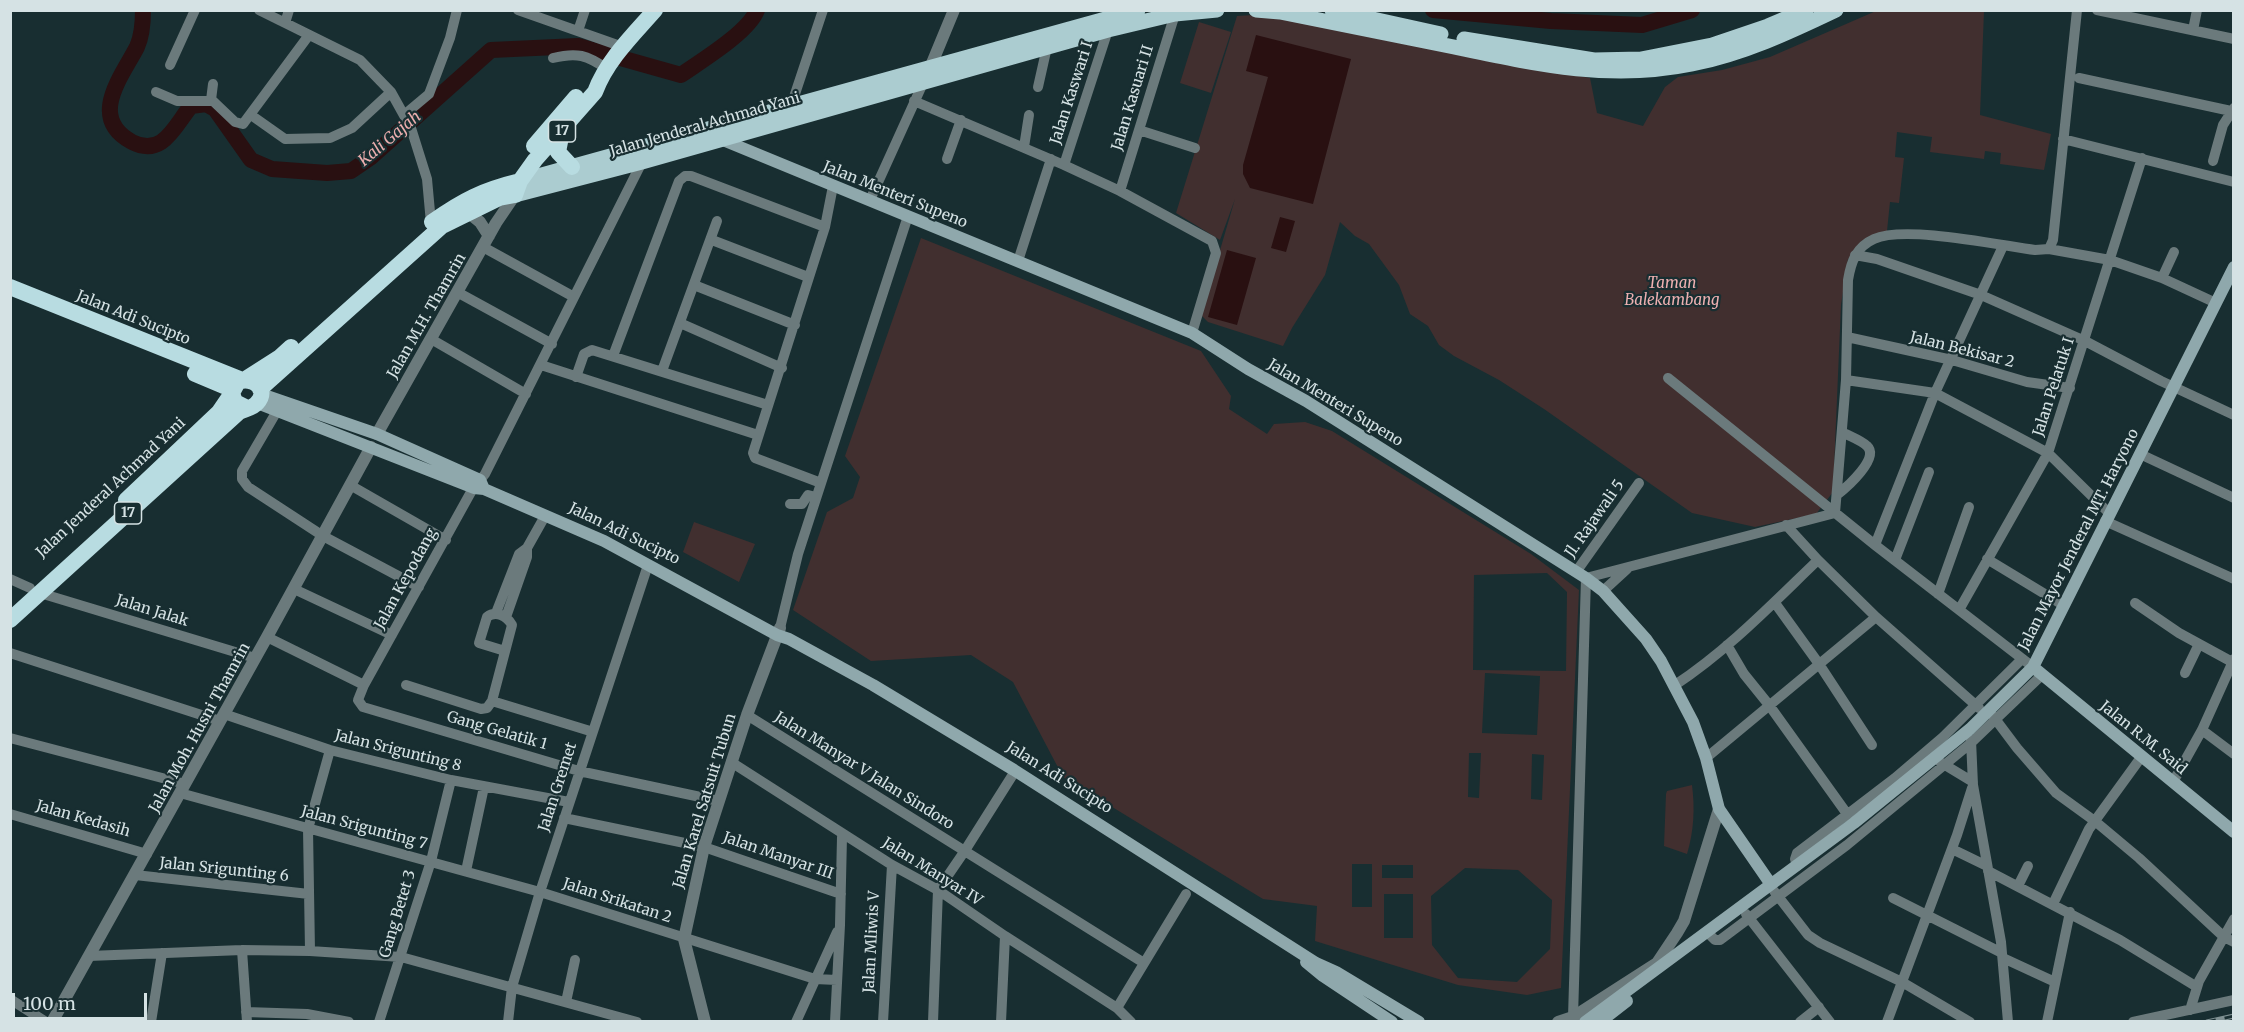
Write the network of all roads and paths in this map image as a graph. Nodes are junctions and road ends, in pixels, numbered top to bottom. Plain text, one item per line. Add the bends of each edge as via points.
1 (195, 10) edge
2 (259, 10) edge
3 (289, 10) edge
4 (457, 10) edge
5 (518, 10) edge
6 (585, 10) edge
7 (655, 10) edge
8 (823, 10) edge
9 (954, 10) edge
10 (1138, 10) edge
11 (1217, 10) edge
12 (1256, 10) edge
13 (1332, 10) edge
14 (1836, 10) edge
15 (2078, 10) edge
16 (2097, 10) edge
17 (2198, 10) edge
18 (1801, 12) edge
19 (1175, 14) junction
20 (1357, 18) edge
21 (285, 23) junction
22 (1108, 30) junction
23 (2193, 30) junction
24 (578, 31) junction
25 (309, 35) junction
26 (2234, 39) edge
27 (1047, 47) junction
28 (621, 49) junction
29 (553, 57) dead end
30 (170, 65) dead end
31 (605, 71) junction
32 (927, 75) junction
33 (2079, 78) dead end
34 (213, 84) dead end
35 (1038, 87) dead end
36 (156, 92) dead end
37 (391, 92) junction
38 (211, 100) junction
39 (914, 101) junction
40 (791, 106) junction
41 (2232, 110) edge
42 (251, 115) junction
43 (1029, 115) dead end
44 (405, 116) junction
45 (961, 120) junction
46 (1139, 129) junction
47 (562, 131) junction
48 (714, 134) junction
49 (2063, 139) junction
50 (1024, 147) junction
51 (1195, 148) dead end
52 (2142, 158) junction
53 (947, 159) dead end
54 (1051, 159) junction
55 (2213, 161) dead end
56 (642, 162) junction
57 (1064, 165) junction
58 (572, 166) junction
59 (2234, 182) edge
60 (833, 186) junction
61 (1120, 191) junction
62 (508, 194) junction
63 (870, 200) junction
64 (469, 213) junction
65 (908, 216) junction
66 (717, 221) dead end
67 (431, 223) junction
68 (825, 227) junction
69 (712, 240) junction
70 (486, 241) junction
71 (2003, 246) junction
72 (2049, 249) junction
73 (2174, 252) dead end
74 (1855, 255) junction
75 (2110, 260) junction
76 (1018, 261) junction
77 (2234, 267) edge
78 (808, 277) junction
79 (2162, 278) junction
80 (694, 285) junction
81 (10, 286) edge
82 (2229, 287) edge
83 (457, 292) junction
84 (1981, 295) junction
85 (574, 297) junction
86 (10, 299) edge
87 (2216, 303) junction
88 (71, 318) junction
89 (680, 323) junction
90 (795, 325) junction
91 (1192, 333) junction
92 (1847, 337) junction
93 (431, 339) junction
94 (2085, 341) junction
95 (552, 344) junction
96 (613, 356) junction
97 (1952, 360) junction
98 (541, 365) junction
99 (782, 368) junction
100 (662, 371) junction
101 (576, 377) junction
102 (1668, 378) dead end
103 (1846, 380) junction
104 (238, 386) junction
105 (2172, 386) junction
106 (2070, 388) junction
107 (1935, 393) junction
108 (526, 394) junction
109 (256, 398) junction
110 (768, 405) junction
111 (277, 411) junction
112 (2234, 415) edge
113 (1842, 432) junction
114 (377, 434) junction
115 (758, 435) junction
116 (371, 447) junction
117 (2048, 453) junction
118 (2140, 454) junction
119 (1929, 472) dead end
120 (821, 483) junction
121 (1639, 483) dead end
122 (350, 485) junction
123 (479, 486) junction
124 (1838, 494) junction
125 (816, 497) junction
126 (2234, 498) edge
127 (790, 504) dead end
128 (1969, 507) dead end
129 (1835, 513) junction
130 (545, 516) junction
131 (2107, 517) junction
132 (1786, 525) junction
133 (323, 536) junction
134 (446, 540) junction
135 (1875, 544) junction
136 (1987, 559) junction
137 (1818, 560) junction
138 (1895, 560) junction
139 (648, 565) junction
140 (1627, 568) junction
141 (1581, 575) junction
142 (10, 579) edge
143 (2234, 579) edge
144 (419, 587) junction
145 (294, 589) junction
146 (35, 591) junction
147 (1603, 591) junction
148 (1938, 594) junction
149 (1775, 603) junction
150 (2135, 603) dead end
151 (2063, 605) junction
152 (10, 606) edge
153 (1959, 610) junction
154 (501, 615) junction
155 (1876, 617) junction
156 (10, 620) edge
157 (778, 632) junction
158 (392, 635) junction
159 (267, 637) junction
160 (2199, 644) junction
161 (1727, 645) junction
162 (504, 651) junction
163 (10, 653) edge
164 (255, 658) junction
165 (2022, 659) junction
166 (2233, 662) edge
167 (1819, 664) junction
168 (2037, 671) junction
169 (2185, 673) dead end
170 (2002, 678) junction
171 (364, 685) junction
172 (406, 685) dead end
173 (1675, 685) junction
174 (2012, 687) junction
175 (492, 701) junction
176 (1769, 705) junction
177 (1975, 705) junction
178 (747, 715) junction
179 (1990, 715) junction
180 (222, 717) junction
181 (1970, 729) junction
182 (2202, 730) junction
183 (590, 731) dead end
184 (10, 738) edge
185 (1947, 741) junction
186 (1971, 743) junction
187 (1872, 745) dead end
188 (330, 750) junction
189 (2234, 754) edge
190 (2142, 756) junction
191 (1706, 758) junction
192 (1934, 759) junction
193 (731, 762) junction
194 (579, 771) junction
195 (1012, 776) junction
196 (451, 780) junction
197 (2173, 782) junction
198 (1973, 783) junction
199 (484, 787) junction
200 (182, 789) junction
201 (719, 801) junction
202 (569, 802) junction
203 (1719, 809) junction
204 (1871, 810) junction
205 (10, 814) edge
206 (564, 818) junction
207 (1851, 819) junction
208 (2096, 822) junction
209 (308, 830) junction
210 (2234, 832) edge
211 (842, 837) dead end
212 (1843, 840) junction
213 (1818, 844) junction
214 (704, 847) junction
215 (1952, 849) junction
216 (964, 852) junction
217 (147, 854) junction
218 (431, 861) junction
219 (892, 865) junction
220 (2028, 866) dead end
221 (1987, 869) junction
222 (466, 871) junction
223 (135, 875) junction
224 (1770, 884) junction
225 (2018, 886) junction
226 (938, 890) junction
227 (540, 892) junction
228 (309, 894) junction
229 (841, 894) junction
230 (1186, 894) dead end
231 (1777, 897) junction
232 (1893, 898) dead end
233 (2053, 904) junction
234 (1740, 906) junction
235 (2070, 912) junction
236 (1927, 914) junction
237 (1748, 917) junction
238 (2234, 919) edge
239 (840, 925) junction
240 (1707, 932) junction
241 (1005, 936) junction
242 (684, 939) junction
243 (2229, 940) edge
244 (242, 950) junction
245 (309, 951) junction
246 (162, 953) junction
247 (89, 956) junction
248 (2002, 956) junction
249 (401, 957) junction
250 (1671, 959) junction
251 (575, 960) dead end
252 (1144, 963) junction
253 (1317, 966) junction
254 (815, 979) junction
255 (837, 980) junction
256 (1902, 982) junction
257 (2055, 982) junction
258 (512, 987) junction
259 (2197, 987) junction
260 (10, 999) edge
261 (2234, 1000) edge
262 (566, 1002) junction
263 (1819, 1007) junction
264 (1117, 1008) junction
265 (2190, 1010) junction
266 (246, 1017) edge
267 (1579, 1019) edge
268 (46, 1022) edge
269 (52, 1022) edge
270 (151, 1022) edge
271 (349, 1022) edge
272 (379, 1022) edge
273 (508, 1022) edge
274 (637, 1022) edge
275 (705, 1022) edge
276 (796, 1022) edge
277 (835, 1022) edge
278 (883, 1022) edge
279 (933, 1022) edge
280 (1001, 1022) edge
281 (1131, 1022) edge
282 (1392, 1022) edge
283 (1407, 1022) edge
284 (1419, 1022) edge
285 (1558, 1022) edge
286 (1600, 1022) edge
287 (1800, 1022) edge
288 (1830, 1022) edge
289 (1887, 1022) edge
290 (1970, 1022) edge
291 (2008, 1022) edge
292 (2047, 1022) edge
293 (2133, 1022) edge

1 - 30 street
2 - 21 street
3 - 21 street
4 - 44 street via 429,93
5 - 24 street
6 - 24 street
7 - 28 highway, 17
8 - 40 street
9 - 32 street
10 - 32 main road, Jalan Jenderal Achmad Yani
11 - 19 main road, Jalan Jenderal Achmad Yani
12 - 20 main road
13 - 20 main road
14 - 20 main road via 1779,37 1721,57 1641,71 1599,72 1547,66
15 - 49 street
16 - 23 street
17 - 23 street
18 - 20 main road via 1712,45 1641,59 1594,60
19 - 22 main road, Jalan Jenderal Achmad Yani
19 - 46 street, Jalan Kasuari II
21 - 25 street
22 - 27 main road, Jalan Jenderal Achmad Yani
22 - 57 street, Jalan Kaswari I
23 - 26 street
24 - 28 street
25 - 37 street via 360,60
25 - 42 street
27 - 32 main road, Jalan Jenderal Achmad Yani
27 - 35 street
28 - 31 highway, 17
29 - 31 street via 581,55 595,60
31 - 47 highway, 17 via 595,92
31 - 62 highway, 17 via 584,88
32 - 39 street
32 - 40 main road, Jalan Jenderal Achmad Yani
32 - 48 main road, Jalan Jenderal Achmad Yani
33 - 41 street
34 - 38 street
36 - 38 street via 177,101
37 - 42 street via 352,128 330,138 285,139
37 - 44 street
38 - 42 street via 239,124
39 - 45 street
39 - 63 street
40 - 48 main road, Jalan Jenderal Achmad Yani
41 - 55 street via 2223,124
43 - 50 street
44 - 67 street via 427,179
45 - 50 street
45 - 53 street
46 - 51 street
46 - 61 street, Jalan Kasuari II
47 - 58 highway, 17 via 558,152
47 - 62 highway, 17
48 - 56 main road, Jalan Jenderal Achmad Yani
48 - 58 main road, Jalan Jenderal Achmad Yani
48 - 60 main road, Jalan Menteri Supeno
49 - 52 street
49 - 72 street
50 - 54 street
52 - 59 street
52 - 75 street, Jalan Pelatuk I
54 - 57 street
54 - 76 street
56 - 62 main road, Jalan Jenderal Achmad Yani
56 - 85 street, Jalan Kepodang
57 - 61 street
58 - 62 main road, Jalan Jenderal Achmad Yani
60 - 63 main road, Jalan Menteri Supeno
60 - 68 street
61 - 91 street via 1215,244 1216,253
62 - 64 highway, Jalan Jenderal Achmad Yani / 17
62 - 67 highway, Jalan Jenderal Achmad Yani / 17 via 458,203
62 - 70 street, Jalan M.H. Thamrin
63 - 65 main road, Jalan Menteri Supeno
64 - 70 street via 480,222
64 - 109 highway, Jalan Jenderal Achmad Yani / 17 via 442,226
65 - 76 main road, Jalan Menteri Supeno
65 - 120 street
66 - 69 street
67 - 104 highway, Jalan Jenderal Achmad Yani / 17 via 280,357
68 - 78 street
68 - 96 street via 686,176 679,181
69 - 78 street
69 - 80 street
70 - 83 street, Jalan M.H. Thamrin
70 - 85 street
71 - 72 street
71 - 74 street via 1894,234 1874,239
71 - 84 street
72 - 75 street
73 - 79 street
74 - 84 street
74 - 92 street via 1848,280
75 - 79 street
75 - 94 street, Jalan Pelatuk I
76 - 91 main road, Jalan Menteri Supeno
77 - 82 main road, Jalan Mayor Jenderal MT. Haryono
78 - 90 street
79 - 87 street
80 - 89 street
80 - 90 street
81 - 88 highway, Jalan Adi Sucipto
82 - 87 main road, Jalan Mayor Jenderal MT. Haryono
83 - 93 street, Jalan M.H. Thamrin
83 - 95 street
84 - 94 street
84 - 97 street
85 - 95 street, Jalan Kepodang
86 - 88 highway, Jalan Adi Sucipto
87 - 105 main road, Jalan Mayor Jenderal MT. Haryono
88 - 104 highway, Jalan Adi Sucipto
89 - 99 street
89 - 100 street
90 - 99 street
91 - 141 main road, Jalan Menteri Supeno
92 - 97 street, Jalan Bekisar 2
92 - 103 street
93 - 108 street
93 - 114 street, Jalan M.H. Thamrin
94 - 105 street
94 - 106 street, Jalan Pelatuk I
95 - 98 street, Jalan Kepodang
96 - 100 street
96 - 101 street via 587,351
97 - 106 street, Jalan Bekisar 2 via 2027,382
97 - 107 street
98 - 101 street
98 - 108 street, Jalan Kepodang
99 - 110 street
100 - 110 street
101 - 115 street
102 - 129 street
103 - 107 street
103 - 113 street
104 - 109 highway, Jalan Adi Sucipto via 256,382
104 - 109 highway via 235,402
104 - 146 highway, Jalan Jenderal Achmad Yani / 17 via 210,420
105 - 112 street
105 - 118 main road, Jalan Mayor Jenderal MT. Haryono
106 - 117 street, Jalan Pelatuk I
107 - 117 street
107 - 135 street
108 - 123 street, Jalan Kepodang
109 - 111 main road, Jalan Adi Sucipto
109 - 114 main road, Jalan Adi Sucipto
109 - 146 highway, Jalan Jenderal Achmad Yani / 17
110 - 115 street
111 - 116 main road, Jalan Adi Sucipto
111 - 133 street via 242,471 242,479 262,498
113 - 124 street
113 - 124 street via 1871,452 1849,486
114 - 123 main road, Jalan Adi Sucipto
115 - 120 street via 755,458
116 - 122 street, Jalan Moh. Husni Thamrin
116 - 123 main road, Jalan Adi Sucipto
117 - 131 street
117 - 136 street, Jalan Pelatuk I
118 - 126 street
118 - 131 main road, Jalan Mayor Jenderal MT. Haryono
119 - 138 street
120 - 125 street
121 - 141 street, Jl. Rajawali 5
122 - 133 street, Jalan Moh. Husni Thamrin
122 - 134 street
123 - 130 main road, Jalan Adi Sucipto
123 - 134 street, Jalan Kepodang
124 - 129 street
125 - 127 street via 808,495 802,504
125 - 157 street
128 - 148 street
129 - 132 street
129 - 135 street
130 - 139 main road, Jalan Adi Sucipto
130 - 154 street via 527,548 527,557
131 - 143 street
131 - 151 main road, Jalan Mayor Jenderal MT. Haryono
132 - 137 street
132 - 140 street
133 - 144 street
133 - 145 street, Jalan Moh. Husni Thamrin
134 - 144 street, Jalan Kepodang
135 - 138 street
136 - 151 street
136 - 153 street, Jalan Pelatuk I
137 - 149 street
137 - 155 street
138 - 148 street
139 - 157 main road, Jalan Adi Sucipto
139 - 194 street, Jalan Gremet
140 - 141 street
140 - 147 street
141 - 147 main road, Jalan Menteri Supeno
141 - 267 street
142 - 146 street, Jalan Jalak
144 - 158 street, Jalan Kepodang
145 - 158 street
145 - 159 street, Jalan Moh. Husni Thamrin
146 - 152 highway, Jalan Jenderal Achmad Yani / 17
146 - 156 highway, Jalan Jenderal Achmad Yani / 17
146 - 164 street, Jalan Jalak
147 - 173 main road, Jalan Menteri Supeno via 1646,639
148 - 153 street
149 - 161 street
149 - 167 street
150 - 160 street
151 - 168 main road, Jalan Mayor Jenderal MT. Haryono
153 - 165 street
154 - 162 street via 512,626
154 - 162 street via 487,617 479,642
155 - 167 street
155 - 177 street
157 - 178 street, Jalan Karel Satsuit Tubun
157 - 195 main road, Jalan Adi Sucipto via 786,644
157 - 253 main road, Jalan Adi Sucipto via 1004,764
158 - 171 street, Jalan Kepodang
159 - 164 street, Jalan Moh. Husni Thamrin
159 - 171 street
160 - 166 street
160 - 169 street
161 - 173 street
161 - 176 street
162 - 175 street
163 - 180 street, Jalan Srigunting 8
164 - 180 street, Jalan Moh. Husni Thamrin
165 - 168 street
165 - 170 street
166 - 182 street
167 - 176 street
167 - 187 street
168 - 174 main road, Jalan Mayor Jenderal MT. Haryono
168 - 179 street
168 - 190 main road, Jalan R.M. Said
170 - 174 street
170 - 177 street
171 - 194 street, Gang Gelatik 1 via 358,700 363,707
172 - 175 street via 481,709
173 - 191 main road, Jalan Menteri Supeno
174 - 179 main road, Jalan Mayor Jenderal MT. Haryono
175 - 183 street
176 - 191 street
176 - 207 street
177 - 179 street
177 - 185 street
178 - 193 street, Jalan Karel Satsuit Tubun
178 - 216 street, Jalan Manyar V Jalan Sindoro
179 - 181 main road, Jalan Mayor Jenderal MT. Haryono
179 - 186 street
179 - 208 street via 2055,793
180 - 188 street, Jalan Srigunting 8
180 - 200 street, Jalan Moh. Husni Thamrin
181 - 185 main road, Jalan Mayor Jenderal MT. Haryono
181 - 186 street
182 - 189 street
182 - 197 street
184 - 200 street, Jalan Srigunting 7
185 - 192 main road, Jalan Mayor Jenderal MT. Haryono
186 - 192 street
186 - 198 street
188 - 196 street, Jalan Srigunting 8
188 - 209 street
190 - 197 main road, Jalan R.M. Said
190 - 208 street
191 - 203 main road, Jalan Menteri Supeno
192 - 198 street
192 - 204 street
192 - 204 main road, Jalan Mayor Jenderal MT. Haryono via 1898,782
193 - 201 street, Jalan Karel Satsuit Tubun
193 - 219 street, Jalan Manyar IV
194 - 201 street, Gang Gelatik 1
194 - 202 street, Jalan Gremet
195 - 216 street
195 - 253 main road, Jalan Adi Sucipto
196 - 199 street, Jalan Srigunting 8
196 - 218 street, Gang Betet 3
197 - 210 main road, Jalan R.M. Said
198 - 215 street
198 - 221 street
199 - 202 street, Jalan Srigunting 8
199 - 222 street
200 - 209 street, Jalan Srigunting 7
200 - 217 street, Jalan Moh. Husni Thamrin
201 - 214 street, Jalan Karel Satsuit Tubun
202 - 206 street, Jalan Gremet
203 - 224 main road, Jalan Menteri Supeno
203 - 267 street via 1677,933 1656,963
204 - 207 main road, Jalan Mayor Jenderal MT. Haryono
204 - 212 street
205 - 217 street, Jalan Kedasih
206 - 214 street, Jalan Manyar III
206 - 227 street, Jalan Gremet
207 - 212 main road, Jalan Mayor Jenderal MT. Haryono
207 - 213 street
208 - 233 street via 2087,832
208 - 243 street
209 - 218 street, Jalan Srigunting 7
209 - 228 street
211 - 229 street
212 - 213 main road, Jalan Mayor Jenderal MT. Haryono
212 - 231 street
213 - 224 main road, Jalan Mayor Jenderal MT. Haryono via 1797,866
214 - 229 street, Jalan Manyar III
214 - 242 street, Jalan Karel Satsuit Tubun
215 - 221 street
215 - 236 street
216 - 226 street
216 - 252 street, Jalan Manyar V Jalan Sindoro
217 - 223 street, Jalan Moh. Husni Thamrin
218 - 222 street, Jalan Srigunting 7
218 - 249 street, Gang Betet 3
219 - 226 street, Jalan Manyar IV
219 - 278 street, Jalan Mliwis V
220 - 225 street
221 - 225 street
221 - 248 street
222 - 227 street, Jalan Srigunting 7
223 - 228 street, Jalan Srigunting 6
223 - 247 street, Jalan Moh. Husni Thamrin
224 - 231 street, Jalan Menteri Supeno
224 - 234 main road, Jalan Mayor Jenderal MT. Haryono
225 - 233 street
226 - 241 street, Jalan Manyar IV
226 - 279 street
227 - 242 street, Jalan Srikatan 2
227 - 258 street, Jalan Gremet
228 - 245 street
229 - 239 street
230 - 252 street
231 - 237 street
231 - 256 street, Jalan Menteri Supeno via 1813,939
232 - 236 street
233 - 235 street
234 - 237 street
234 - 240 main road, Jalan Mayor Jenderal MT. Haryono
235 - 257 street
235 - 259 street
236 - 248 street
236 - 256 street
237 - 240 street via 1719,941
237 - 263 street
238 - 243 street
239 - 254 street
239 - 255 street
240 - 250 main road, Jalan Mayor Jenderal MT. Haryono
241 - 264 street, Jalan Manyar IV
241 - 280 street
242 - 254 street, Jalan Srikatan 2
242 - 275 street, Jalan Karel Satsuit Tubun
243 - 259 street
244 - 245 street
244 - 246 street
244 - 266 street
245 - 249 street
246 - 247 street
246 - 270 street
247 - 269 street, Jalan Moh. Husni Thamrin
248 - 257 street
248 - 291 street
249 - 258 street
249 - 272 street, Gang Betet 3
250 - 267 main road
250 - 286 main road via 1660,975
251 - 262 street
252 - 264 street
253 - 282 main road, Jalan Adi Sucipto via 1323,976
253 - 283 main road
253 - 284 main road, Jalan Adi Sucipto via 1336,972
254 - 255 street, Jalan Srikatan 2
254 - 276 street
255 - 277 street
256 - 289 street
256 - 290 street, Jalan Menteri Supeno
257 - 292 street
258 - 262 street
258 - 273 street, Jalan Gremet
259 - 265 street
260 - 268 street
261 - 265 street
262 - 274 street
263 - 287 street
263 - 288 street
264 - 281 street, Jalan Manyar IV
265 - 293 street
266 - 271 street via 307,1014
267 - 285 street

